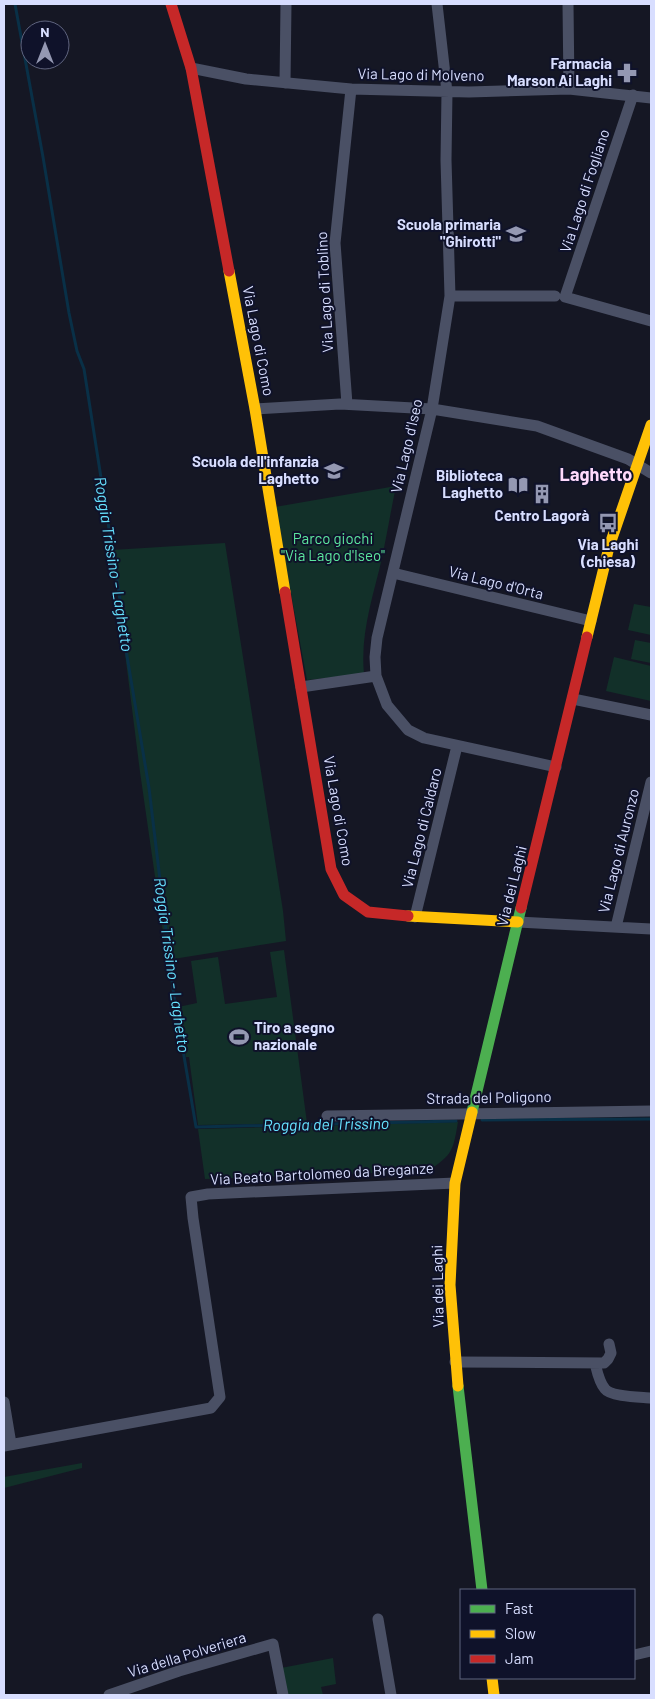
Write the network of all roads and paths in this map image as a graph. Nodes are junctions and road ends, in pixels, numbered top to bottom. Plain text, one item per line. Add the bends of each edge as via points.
1 (171, 4) edge
2 (286, 4) edge
3 (437, 4) edge
4 (568, 4) edge
5 (190, 68) junction
6 (285, 84) junction
7 (570, 89) junction
8 (352, 90) junction
9 (447, 92) junction
10 (633, 95) junction
11 (651, 98) edge
12 (450, 296) junction
13 (560, 296) junction
14 (651, 322) edge
15 (347, 404) junction
16 (255, 409) junction
17 (432, 409) junction
18 (651, 425) edge
19 (637, 464) junction
20 (651, 473) edge
21 (393, 573) junction
22 (592, 621) junction
23 (376, 676) junction
24 (301, 687) junction
25 (573, 699) junction
26 (651, 715) edge
27 (458, 746) junction
28 (556, 768) junction
29 (651, 782) edge
30 (646, 822) edge
31 (415, 917) junction
32 (518, 922) junction
33 (616, 927) junction
34 (651, 929) edge
35 (651, 1111) edge
36 (471, 1114) junction
37 (327, 1116) dead end
38 (455, 1183) junction
39 (609, 1344) dead end
40 (455, 1362) junction
41 (594, 1363) junction
42 (651, 1398) edge
43 (4, 1402) edge
44 (7, 1445) edge
45 (482, 1589) edge
46 (378, 1619) dead end
47 (651, 1651) edge
48 (635, 1655) edge
49 (492, 1679) edge
50 (109, 1695) edge
51 (283, 1695) edge
52 (391, 1695) edge
53 (494, 1695) edge

1 - 5 street, Via Lago di Como
2 - 6 street
3 - 9 street, Via Lago d'Iseo
4 - 7 street
5 - 6 street, Via Lago di Molveno
5 - 16 street, Via Lago di Como
6 - 8 street, Via Lago di Molveno
7 - 9 street, Via Lago di Molveno
7 - 10 street, Via Lago di Molveno
8 - 9 street, Via Lago di Molveno
8 - 15 street, Via Lago di Toblino via 335,244
9 - 12 street, Via Lago d'Iseo
10 - 11 street, Via Lago di Molveno
10 - 13 street, Via Lago di Fogliano
12 - 13 street
12 - 17 street, Via Lago d'Iseo
13 - 14 street
15 - 16 street
15 - 17 street
16 - 24 street, Via Lago di Como
17 - 19 street via 537,426
17 - 21 street, Via Lago d'Iseo
18 - 19 street, Via dei Laghi
19 - 20 street
19 - 22 street, Via dei Laghi via 609,547
21 - 22 street, Via Lago d'Orta
21 - 23 street, Via Lago d'Iseo via 377,638
22 - 25 street, Via dei Laghi
23 - 24 street
23 - 27 street, Via Lago d'Iseo via 388,705 408,730 424,738
24 - 31 street, Via Lago di Como via 335,878 344,895 368,912
25 - 26 street
25 - 28 street, Via dei Laghi
27 - 28 street, Via Lago d'Iseo
27 - 31 street, Via Lago di Caldaro
28 - 32 street, Via dei Laghi
29 - 30 street, Via Lago di Auronzo
30 - 33 street, Via Lago di Auronzo
31 - 32 street, Via Lago di Como
32 - 33 street, Via Lago di Como
32 - 36 street, Via dei Laghi
33 - 34 street, Via Lago di Como
35 - 36 street, Strada del Poligono
36 - 37 street, Strada del Poligono
36 - 38 street, Via dei Laghi
38 - 40 street, Via dei Laghi via 450,1285
38 - 44 street, Via Beato Bartolomeo da Breganze via 191,1197 220,1397 211,1408
39 - 41 street via 611,1353 608,1359 604,1363
40 - 41 street
40 - 45 street, Via dei Laghi
41 - 42 street via 606,1391
43 - 44 street, Via Beato Bartolomeo da Breganze
46 - 52 street
47 - 48 street
49 - 53 street
50 - 51 street, Via della Polveriera via 274,1644

